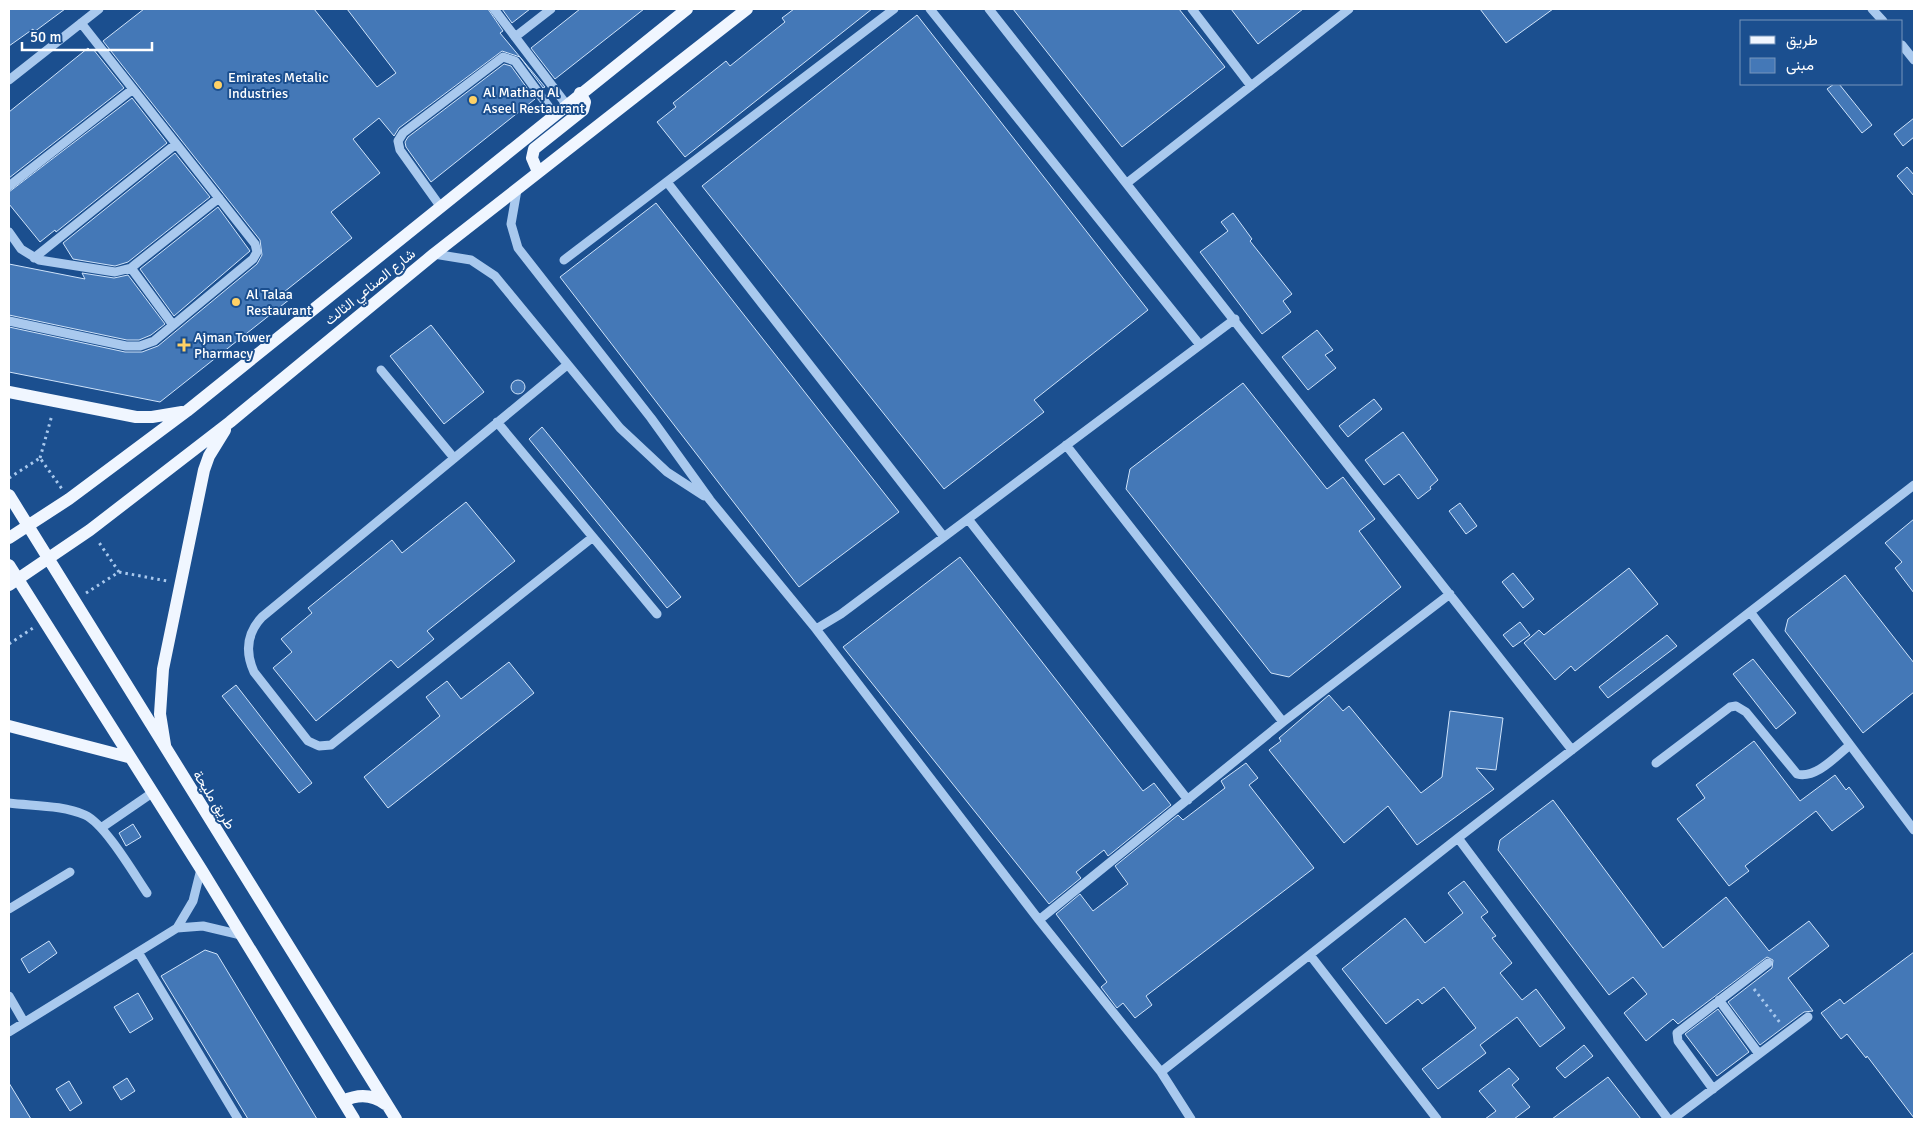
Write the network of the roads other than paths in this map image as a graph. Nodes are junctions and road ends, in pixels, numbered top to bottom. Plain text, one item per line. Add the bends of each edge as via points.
1 (99, 9) edge
2 (494, 9) edge
3 (551, 9) edge
4 (687, 9) edge
5 (747, 9) edge
6 (894, 9) edge
7 (930, 9) edge
8 (989, 9) edge
9 (1192, 9) edge
10 (1872, 9) edge
11 (1343, 11) edge
12 (1882, 20) edge
13 (81, 23) junction
14 (516, 37) junction
15 (1903, 46) edge
16 (1914, 60) edge
17 (9, 80) edge
18 (1251, 86) junction
19 (133, 89) junction
20 (580, 93) junction
21 (566, 104) junction
22 (554, 114) junction
23 (176, 144) junction
24 (538, 172) junction
25 (667, 182) junction
26 (1127, 183) junction
27 (9, 186) edge
28 (517, 190) junction
29 (219, 198) junction
30 (440, 206) junction
31 (9, 232) edge
32 (434, 254) junction
33 (34, 258) junction
34 (564, 260) dead end
35 (131, 268) junction
36 (1235, 319) junction
37 (9, 321) edge
38 (173, 325) junction
39 (1200, 345) junction
40 (567, 365) junction
41 (381, 370) dead end
42 (9, 392) edge
43 (187, 411) junction
44 (230, 422) junction
45 (497, 422) junction
46 (1066, 445) junction
47 (454, 458) junction
48 (1914, 485) edge
49 (9, 495) edge
50 (710, 500) junction
51 (968, 519) junction
52 (27, 526) junction
53 (944, 536) junction
54 (593, 537) junction
55 (9, 538) edge
56 (47, 559) junction
57 (9, 565) edge
58 (13, 582) edge
59 (1450, 594) junction
60 (1751, 613) junction
61 (657, 614) dead end
62 (816, 629) junction
63 (1283, 722) junction
64 (9, 726) edge
65 (1850, 745) junction
66 (1572, 750) junction
67 (128, 757) junction
68 (169, 757) junction
69 (1656, 763) dead end
70 (152, 793) junction
71 (1188, 800) junction
72 (9, 803) edge
73 (101, 828) junction
74 (1914, 830) edge
75 (1458, 838) junction
76 (201, 869) junction
77 (70, 872) dead end
78 (148, 893) dead end
79 (9, 909) edge
80 (1039, 920) junction
81 (176, 928) junction
82 (241, 935) junction
83 (138, 952) junction
84 (1310, 955) junction
85 (1768, 963) dead end
86 (9, 996) edge
87 (1719, 1000) junction
88 (1808, 1017) dead end
89 (24, 1022) junction
90 (9, 1032) edge
91 (1759, 1054) junction
92 (1161, 1072) junction
93 (1713, 1089) junction
94 (343, 1101) junction
95 (387, 1106) junction
96 (349, 1118) edge
97 (238, 1119) edge
98 (396, 1119) edge
99 (1192, 1119) edge
100 (1437, 1119) edge
101 (1668, 1119) edge
102 (1673, 1119) edge

1 - 13 street
2 - 14 street
3 - 14 street
4 - 20 main road, شارع الصناعي الثالث
5 - 24 main road, شارع الصناعي الثالث
6 - 25 street
7 - 39 street
8 - 26 street
9 - 18 street
10 - 12 street
11 - 18 street
13 - 17 street
13 - 19 street
14 - 21 street
15 - 16 street
18 - 26 street
19 - 23 street
19 - 27 street
20 - 21 main road, شارع الصناعي الثالث
20 - 24 main road via 585,102 583,110 534,149 532,158
21 - 22 main road, شارع الصناعي الثالث
22 - 30 main road, شارع الصناعي الثالث
22 - 30 street via 515,61 503,57 403,133 398,141 400,150
23 - 29 street
23 - 33 street
24 - 28 main road, شارع الصناعي الثالث
25 - 34 street
25 - 53 street
26 - 36 street
28 - 32 main road, شارع الصناعي الثالث
28 - 50 street via 511,224 518,248 651,418
29 - 35 street
29 - 38 street via 255,244 256,256
30 - 43 main road, شارع الصناعي الثالث
31 - 33 street via 21,249
32 - 40 street via 471,260 490,271
32 - 44 main road, شارع الصناعي الثالث
33 - 35 street via 115,272
35 - 38 street
36 - 39 street
36 - 59 street
37 - 38 street via 134,347 154,341
39 - 46 street
40 - 45 street
40 - 50 street via 620,428 667,472
41 - 47 street
42 - 43 main road via 136,417 168,416
43 - 52 main road, شارع الصناعي الثالث via 69,499
44 - 56 main road, شارع الصناعي الثالث via 90,530
44 - 68 main road via 204,470 160,692 163,737
45 - 47 street
45 - 54 street
46 - 51 street
46 - 63 street
47 - 54 street via 262,617 251,633 248,653 254,672 313,744 325,746 336,742
48 - 60 street
49 - 52 main road, طريق مليحة
50 - 62 street
51 - 53 street
51 - 71 street
52 - 55 main road, شارع الصناعي الثالث
52 - 56 main road, طريق مليحة
53 - 62 street via 841,614
54 - 61 street
56 - 58 main road, شارع الصناعي الثالث
56 - 68 main road, طريق مليحة
57 - 58 main road
58 - 67 main road
59 - 63 street
59 - 66 street
60 - 65 street
60 - 66 street
62 - 80 street
63 - 71 street
64 - 67 main road
65 - 69 street via 1813,773 1802,776 1746,712 1736,706 1730,707
65 - 74 street
66 - 75 street
67 - 70 main road
68 - 95 main road, طريق مليحة
70 - 73 street
70 - 76 main road
71 - 80 street
72 - 73 street via 79,813
73 - 78 street
75 - 84 street
75 - 101 street
76 - 81 street via 193,901
76 - 82 main road
77 - 79 street
80 - 92 street
81 - 82 street via 202,926
81 - 83 street
82 - 94 main road
83 - 89 street
83 - 97 street
84 - 92 street
84 - 100 street
85 - 87 street
86 - 89 street
87 - 91 street
87 - 93 street via 1676,1036
88 - 91 street
89 - 90 street
91 - 93 street
92 - 99 street
93 - 102 street
94 - 95 main road via 361,1095 371,1096
94 - 96 main road
95 - 98 main road, طريق مليحة

